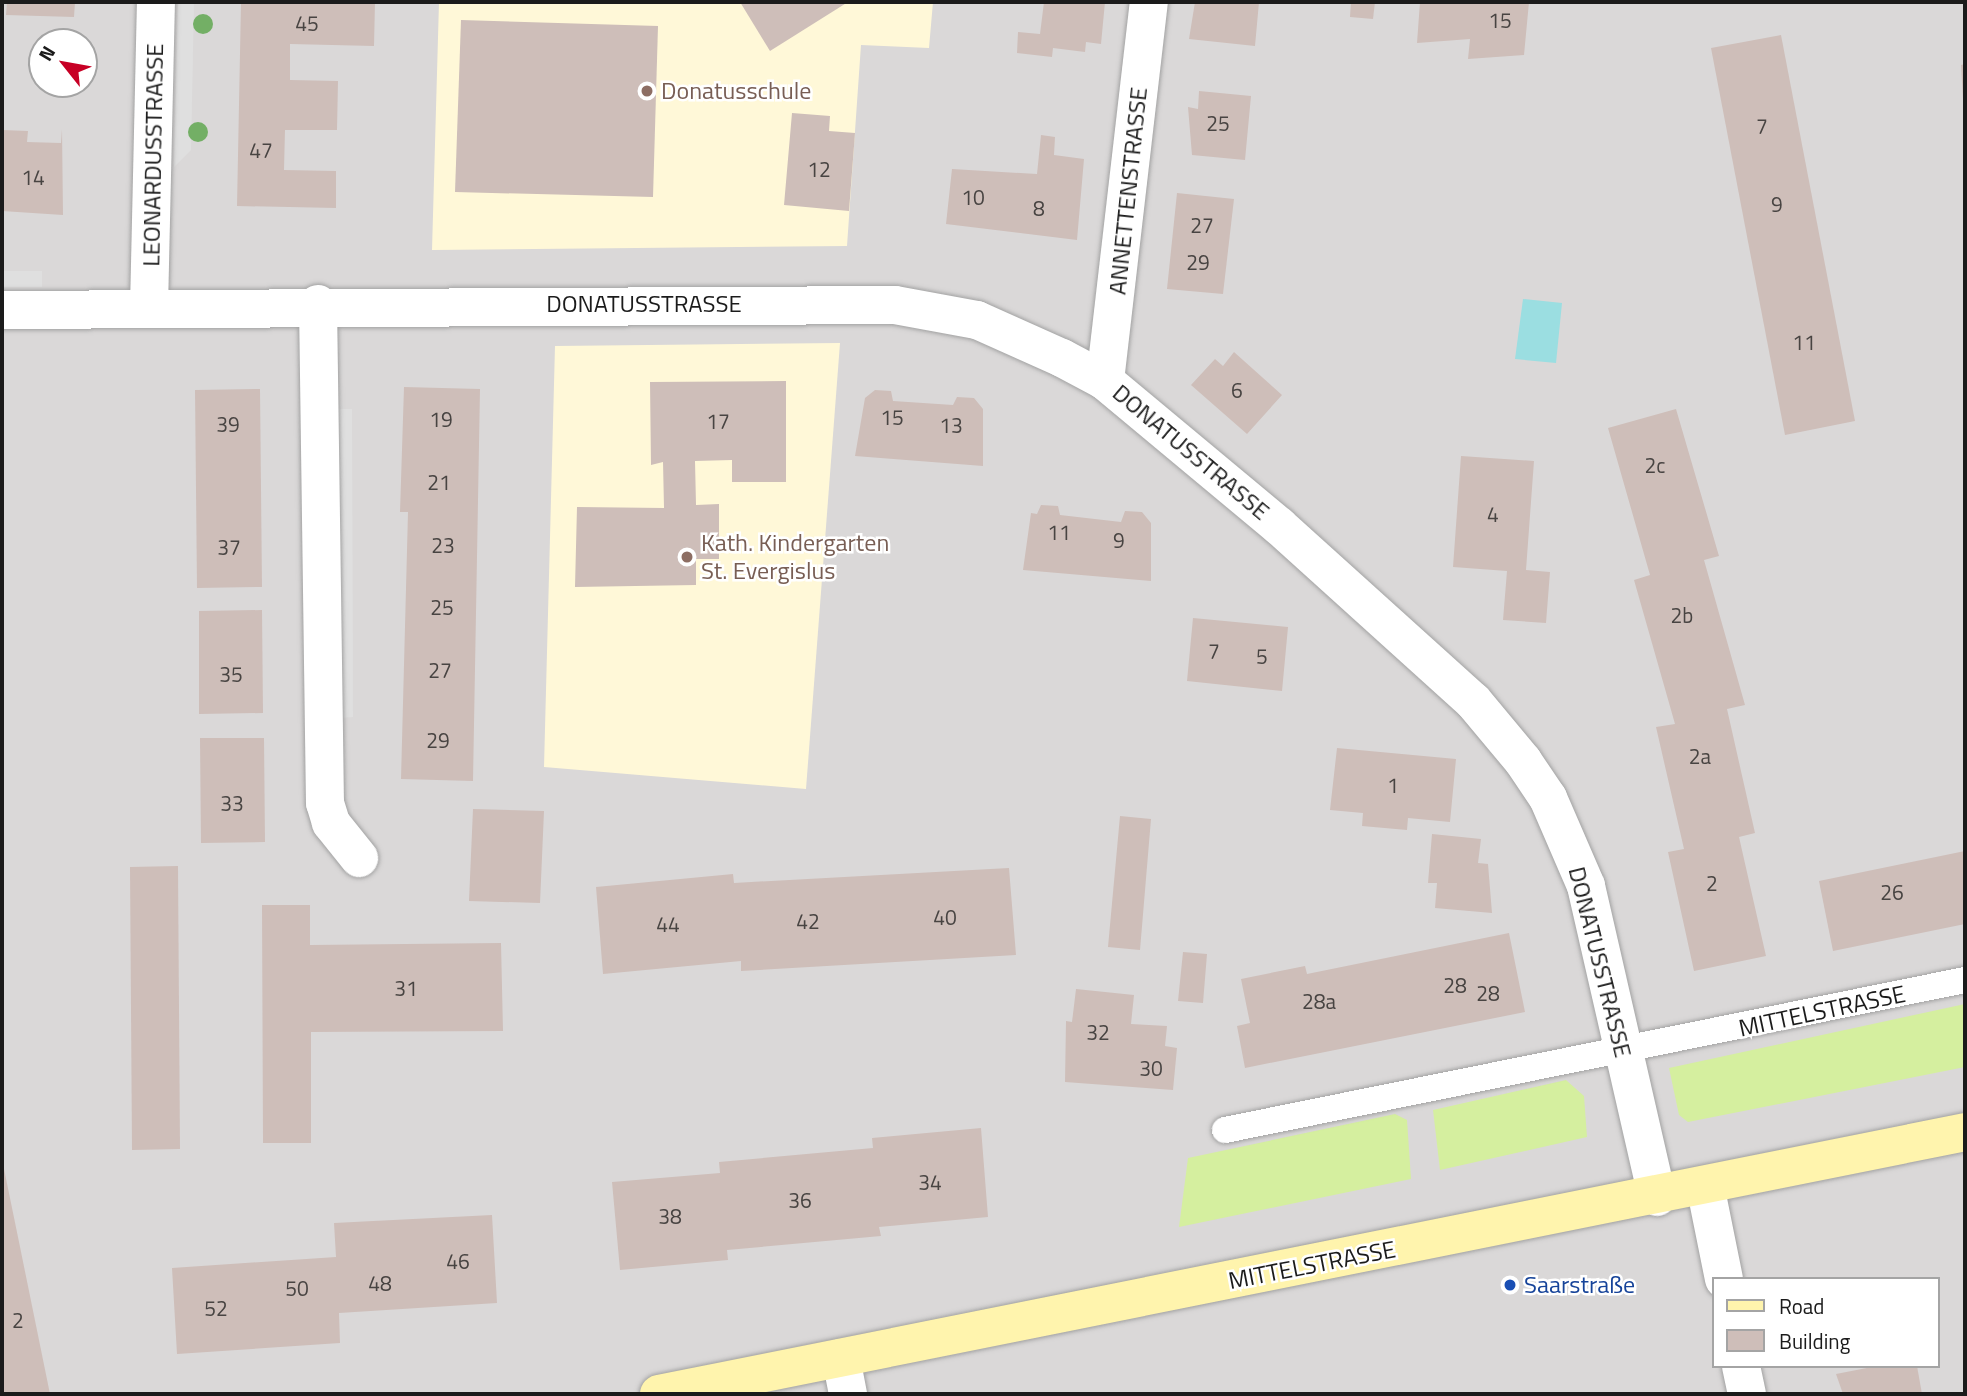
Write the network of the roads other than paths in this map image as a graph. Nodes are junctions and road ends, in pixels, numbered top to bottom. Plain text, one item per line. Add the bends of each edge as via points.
1 (156, 2) edge
2 (1149, 2) edge
3 (318, 304) junction
4 (149, 308) junction
5 (2, 310) edge
6 (1107, 372) junction
7 (359, 858) dead end
8 (1965, 980) edge
9 (1623, 1052) junction
10 (1224, 1130) dead end
11 (1965, 1132) edge
12 (1705, 1185) junction
13 (1657, 1197) junction
14 (1724, 1277) edge
15 (1741, 1368) edge
16 (845, 1376) edge
17 (659, 1394) edge
18 (1746, 1394) edge

1 - 4 street, LEONARDUSSTRASSE
2 - 6 street, ANNETTENSTRASSE
3 - 4 street, DONATUSSTRASSE
3 - 6 street, DONATUSSTRASSE via 895,305 978,320
3 - 7 street via 325,803 331,823
4 - 5 street, DONATUSSTRASSE
6 - 9 street, DONATUSSTRASSE via 1464,692 1523,761 1548,799 1586,886
8 - 9 lane, MITTELSTRASSE
9 - 10 lane, MITTELSTRASSE
9 - 13 street, DONATUSSTRASSE
11 - 12 main road, MITTELSTRASSE
12 - 13 main road, MITTELSTRASSE
12 - 14 street
13 - 16 main road, MITTELSTRASSE
15 - 18 street
16 - 17 main road, MITTELSTRASSE

